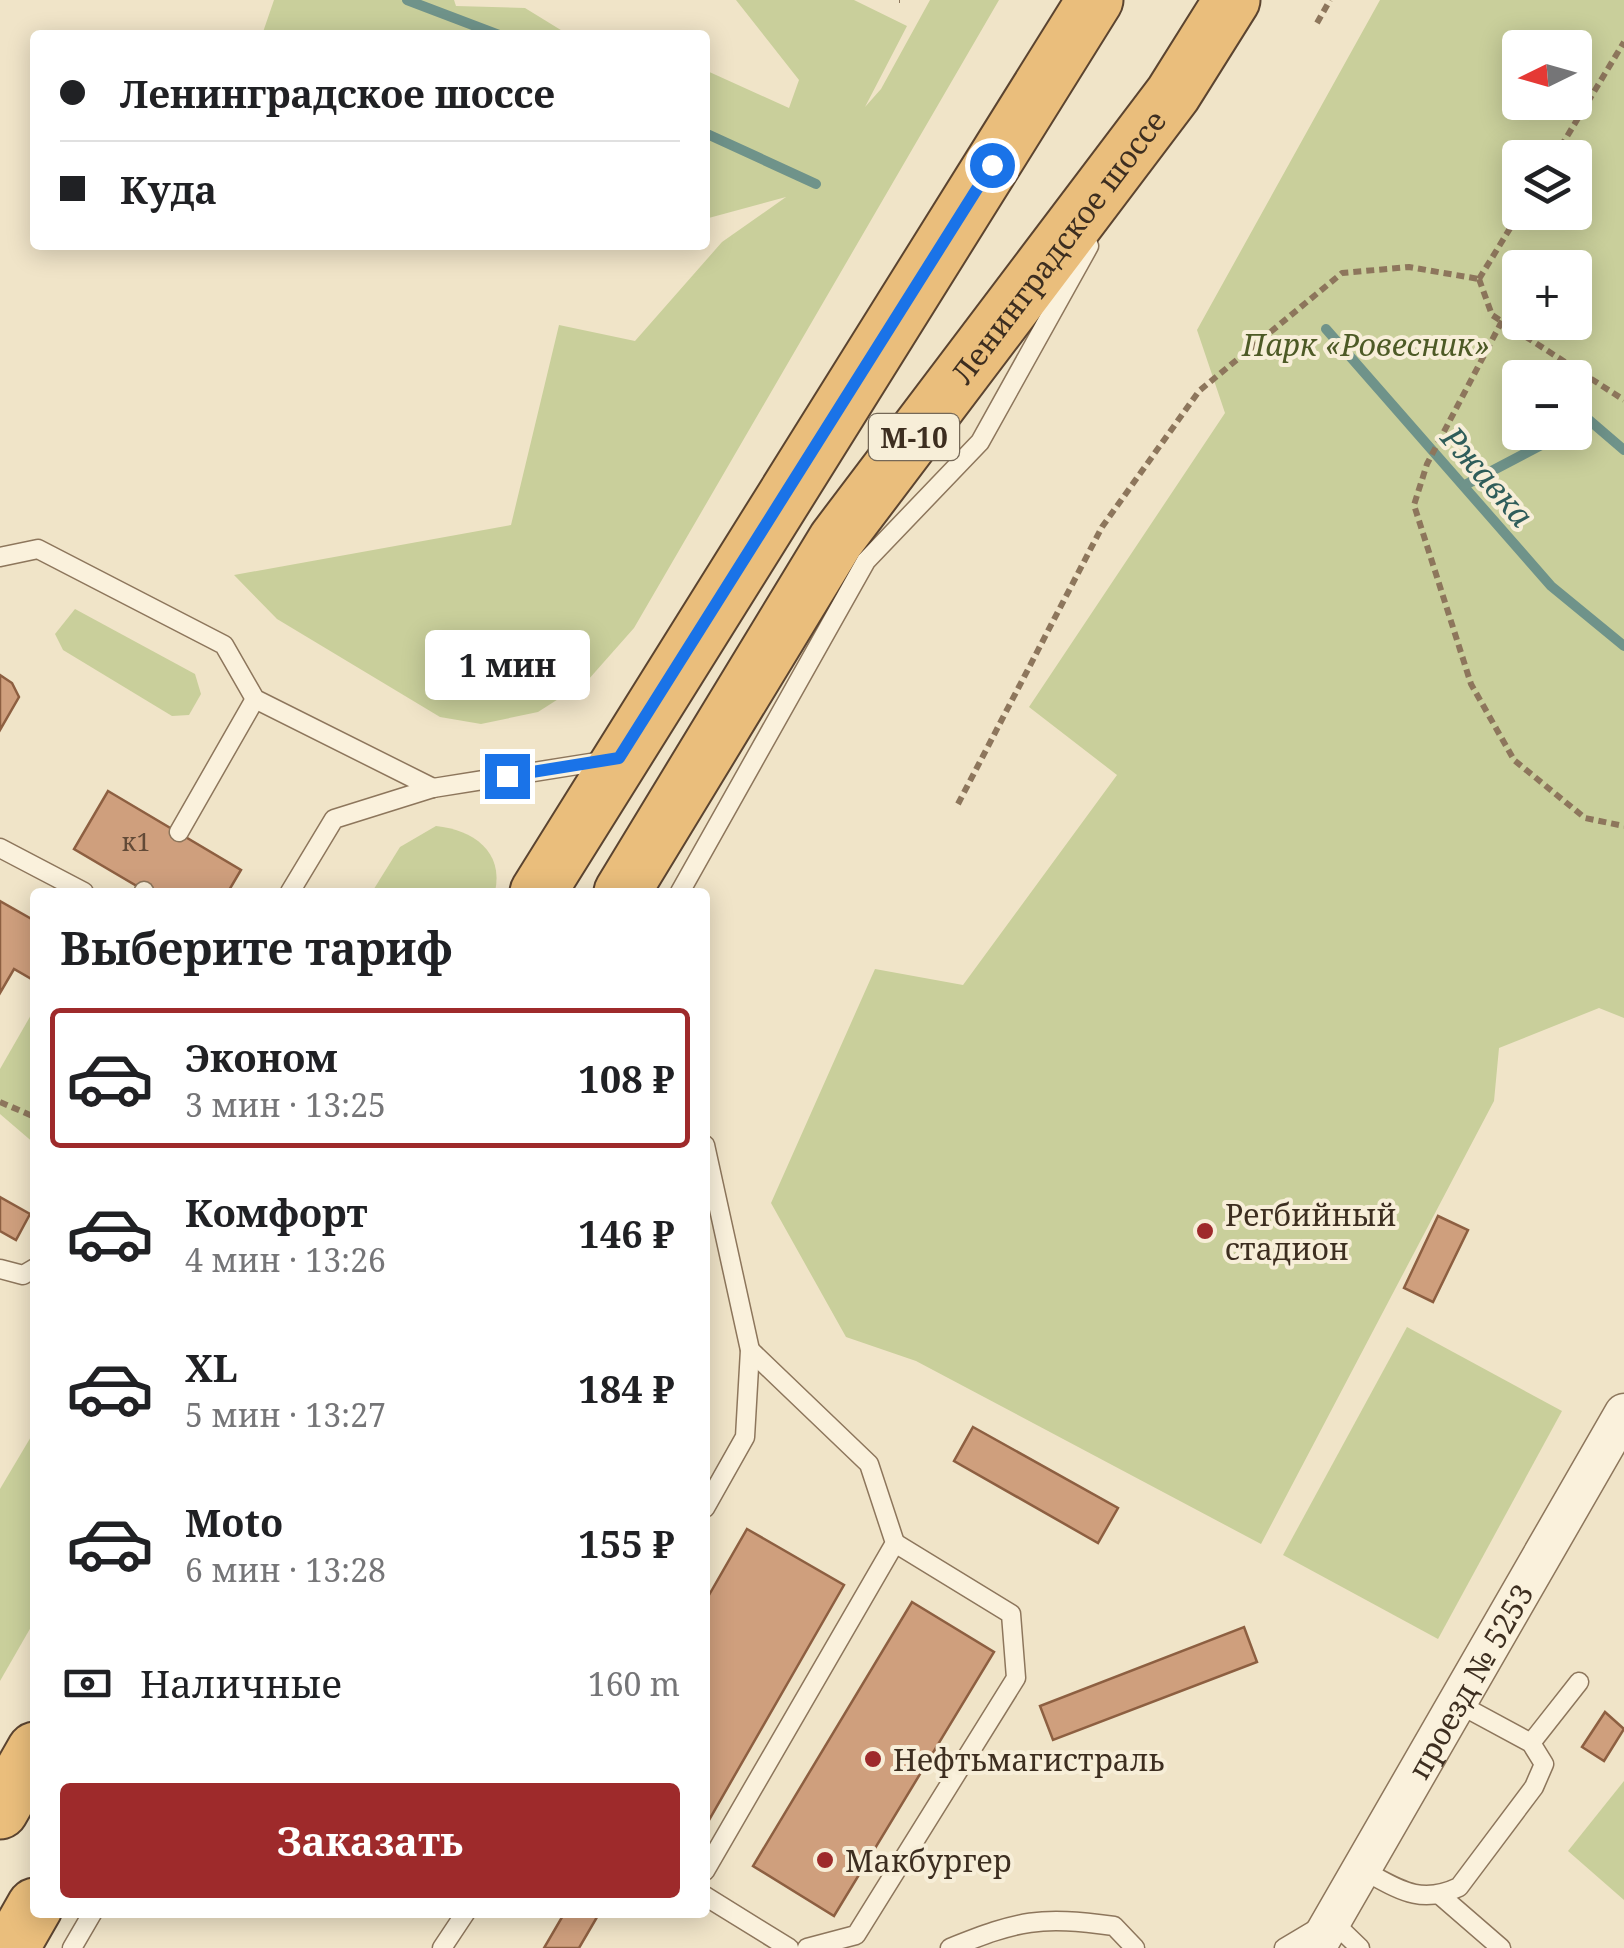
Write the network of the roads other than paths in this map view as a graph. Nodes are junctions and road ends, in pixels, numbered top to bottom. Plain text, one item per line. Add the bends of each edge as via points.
1 (1095, 0) edge
2 (1232, 0) edge
3 (1173, 94) junction
4 (1106, 216) dead end
5 (1096, 233) dead end
6 (0, 558) edge
7 (256, 699) junction
8 (619, 758) junction
9 (433, 788) junction
10 (178, 832) dead end
11 (0, 848) edge
12 (76, 888) edge
13 (292, 888) edge
14 (540, 888) edge
15 (624, 888) edge
16 (682, 888) edge
17 (710, 1168) edge
18 (0, 1268) edge
19 (30, 1270) edge
20 (750, 1350) junction
21 (1624, 1413) edge
22 (710, 1499) edge
23 (895, 1543) junction
24 (1579, 1682) dead end
25 (1457, 1703) junction
26 (1532, 1743) junction
27 (30, 1759) edge
28 (0, 1811) edge
29 (710, 1862) edge
30 (1361, 1869) junction
31 (1441, 1896) junction
32 (710, 1899) edge
33 (30, 1915) edge
34 (90, 1918) edge
35 (462, 1918) edge
36 (1324, 1934) edge
37 (777, 1946) edge
38 (11, 1948) edge
39 (72, 1948) edge
40 (442, 1948) edge
41 (806, 1948) edge
42 (950, 1948) edge
43 (1135, 1948) edge
44 (1284, 1948) edge
45 (1360, 1948) edge
46 (1501, 1948) edge

1 - 8 highway, М-10
2 - 3 highway, Ленинградское шоссе / М-10
3 - 4 lane
3 - 15 highway, Ленинградское шоссе / М-10 via 836,540
5 - 16 lane via 980,442 866,561
6 - 7 lane via 38,549 224,645
7 - 9 lane
7 - 10 lane
8 - 9 lane
8 - 14 highway, М-10
9 - 13 lane via 334,820
11 - 12 lane
17 - 20 lane
18 - 19 lane
20 - 22 lane via 745,1437
20 - 23 lane via 869,1464
21 - 25 street, проезд № 5253
23 - 29 lane
23 - 41 lane via 1011,1614 1016,1678 856,1935
24 - 26 lane
25 - 26 lane
25 - 30 street, проезд № 5253
26 - 31 lane via 1544,1764 1534,1787 1459,1887
27 - 28 highway
30 - 31 lane via 1415,1898
30 - 36 street, проезд № 5253
31 - 46 lane
32 - 37 lane
33 - 38 highway
34 - 39 lane
35 - 40 lane
36 - 44 lane
36 - 45 lane
42 - 43 lane via 1006,1926 1052,1918 1114,1926

